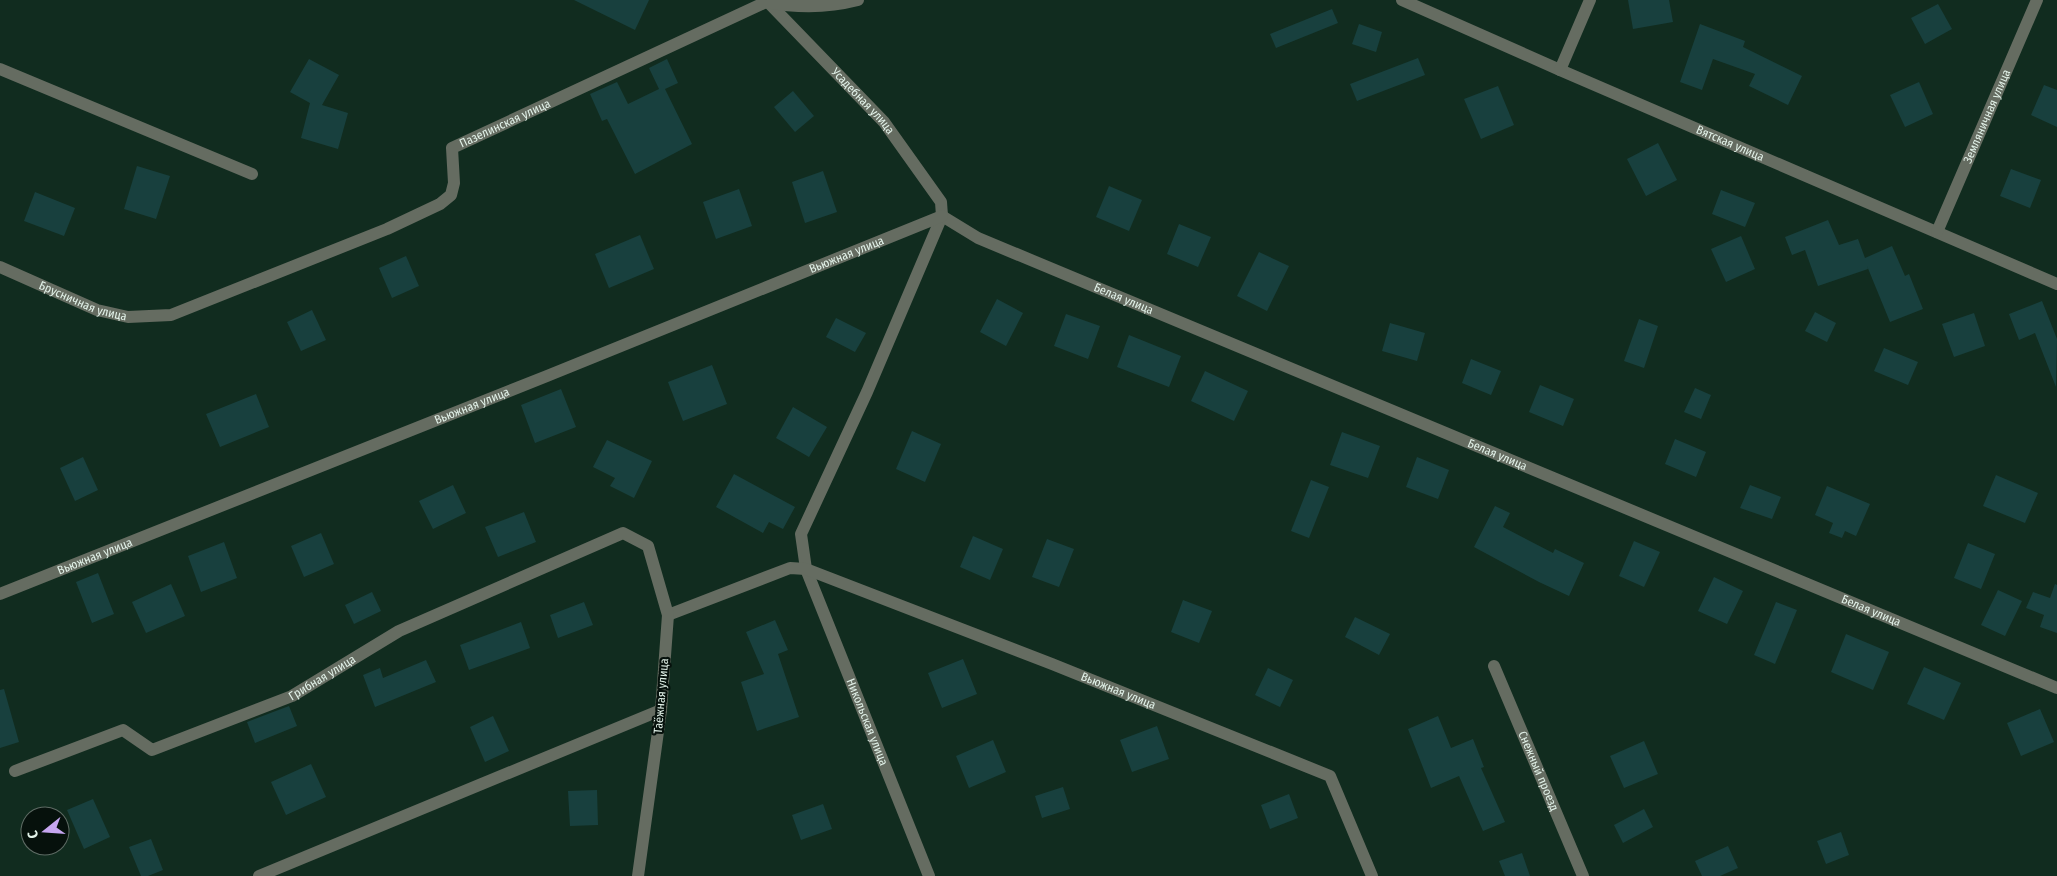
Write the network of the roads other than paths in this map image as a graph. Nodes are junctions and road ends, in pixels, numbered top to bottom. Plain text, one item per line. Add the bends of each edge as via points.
1 (858, 0) edge
2 (1402, 0) edge
3 (1590, 0) edge
4 (2037, 0) edge
5 (766, 1) edge
6 (0, 69) edge
7 (1560, 70) junction
8 (252, 174) dead end
9 (942, 216) junction
10 (1937, 232) junction
11 (0, 267) edge
12 (2057, 284) edge
13 (171, 315) joint
14 (623, 533) joint
15 (806, 569) junction
16 (0, 594) edge
17 (668, 615) junction
18 (1494, 666) dead end
19 (2057, 688) edge
20 (661, 710) junction
21 (15, 771) dead end
22 (259, 876) edge
23 (638, 876) edge
24 (929, 876) edge
25 (1372, 876) edge
26 (1583, 876) edge

1 - 5 street via 834,6 793,7
2 - 7 street, Вятская улица
3 - 7 street
4 - 10 street, Земляничная улица
5 - 9 street, Усадебная улица via 884,122 940,202
5 - 13 street, Пазелинская улица via 452,148 454,183 451,195 440,204 387,230
6 - 8 street
7 - 10 street, Вятская улица
9 - 15 street, Никольская улица via 802,534
9 - 16 street, Вьюжная улица
9 - 19 street, Белая улица via 978,238
10 - 12 street, Вятская улица
11 - 13 street, Брусничная улица via 97,310 128,317
14 - 17 street, Таёжная улица via 648,546
14 - 21 street, Грибная улица via 399,631 292,696 152,750 123,730
15 - 17 street via 790,568
15 - 24 street, Никольская улица
15 - 25 street, Вьюжная улица via 1330,776
17 - 20 street, Таёжная улица
18 - 26 street, Снежный проезд
20 - 22 street
20 - 23 street, Таёжная улица

